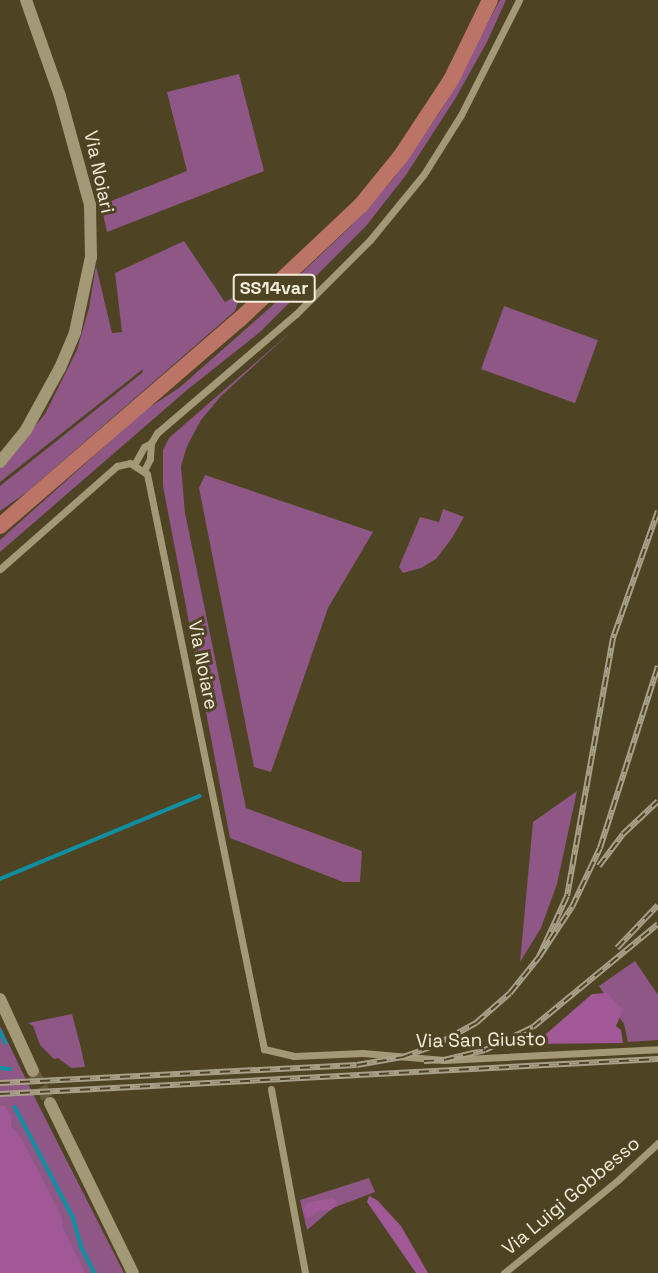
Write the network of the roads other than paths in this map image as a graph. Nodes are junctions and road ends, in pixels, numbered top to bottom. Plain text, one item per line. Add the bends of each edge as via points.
1 (26, 0) edge
2 (490, 0) edge
3 (519, 0) edge
4 (150, 443) junction
5 (0, 462) edge
6 (134, 465) junction
7 (144, 471) junction
8 (0, 526) edge
9 (0, 569) edge
10 (0, 999) edge
11 (264, 1049) joint
12 (658, 1049) edge
13 (33, 1071) tunnel mouth
14 (271, 1089) dead end
15 (50, 1103) tunnel mouth
16 (658, 1143) edge
17 (132, 1273) edge
18 (305, 1273) edge
19 (504, 1273) edge

1 - 5 street, Via Noiari via 60,96 90,205 91,257 75,332 60,368 26,430
2 - 8 highway, SS14var via 450,80 401,156 362,205 239,320
3 - 4 street via 461,116 424,174 370,240 296,314
4 - 6 street
4 - 7 street
6 - 7 street
6 - 9 street via 117,466 97,481
7 - 11 street, Via Noiare
10 - 13 street
11 - 12 street, Via San Giusto via 294,1055 363,1053 444,1060
14 - 18 street
15 - 17 street
16 - 19 street, Via Luigi Gobbesso

